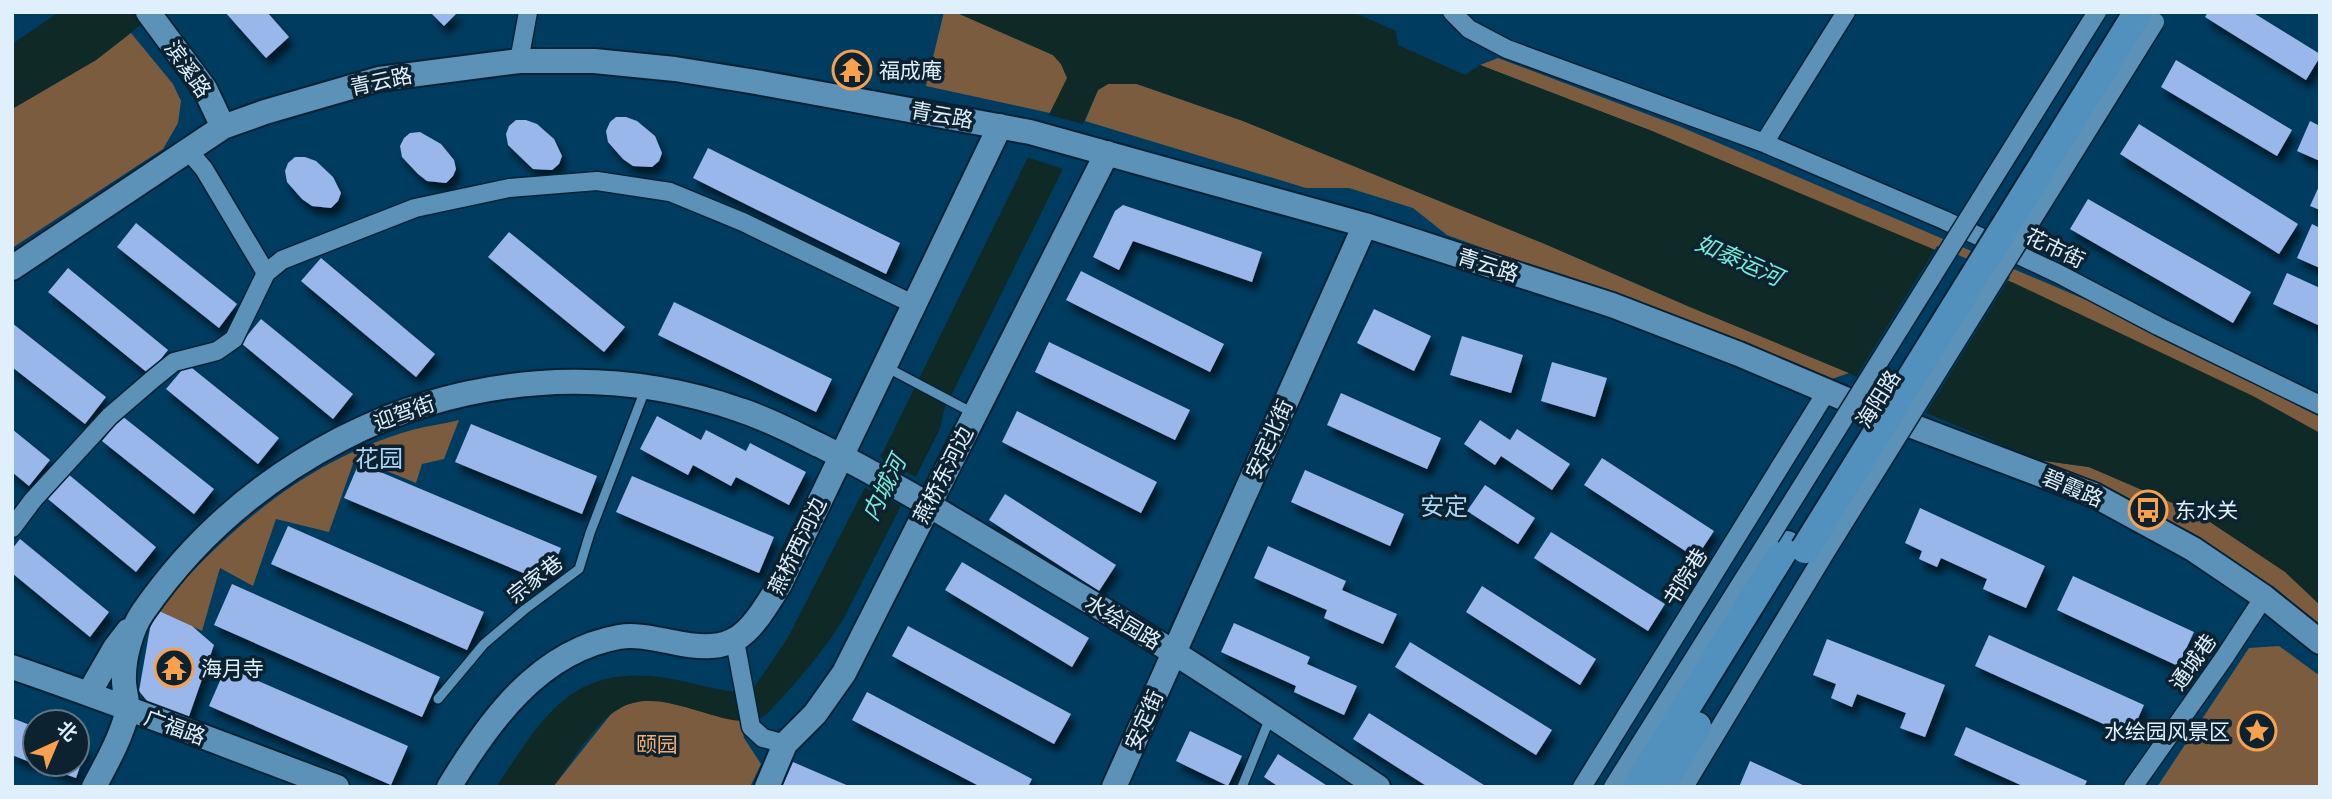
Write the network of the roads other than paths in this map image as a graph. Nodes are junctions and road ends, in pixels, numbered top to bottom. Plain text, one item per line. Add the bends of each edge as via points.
1 (148, 12) edge
2 (528, 12) edge
3 (1452, 12) edge
4 (1846, 12) edge
5 (2097, 12) edge
6 (2120, 12) edge
7 (2151, 16) edge
8 (519, 61) junction
9 (1000, 125) junction
10 (223, 127) junction
11 (1765, 143) junction
12 (187, 149) junction
13 (1107, 153) junction
14 (1365, 225) junction
15 (12, 268) edge
16 (265, 273) junction
17 (915, 305) junction
18 (885, 366) junction
19 (647, 386) junction
20 (1827, 391) junction
21 (2320, 405) edge
22 (1878, 413) joint
23 (974, 414) junction
24 (851, 462) junction
25 (921, 500) junction
26 (12, 528) edge
27 (1796, 547) junction
28 (2263, 597) junction
29 (139, 617) junction
30 (735, 641) junction
31 (2320, 642) edge
32 (1174, 653) junction
33 (12, 667) edge
34 (89, 693) junction
35 (438, 699) dead end
36 (128, 710) junction
37 (1271, 716) junction
38 (785, 744) junction
39 (332, 786) edge
40 (94, 787) edge
41 (449, 787) edge
42 (767, 787) edge
43 (1114, 787) edge
44 (1242, 787) edge
45 (1378, 787) edge
46 (1582, 787) edge
47 (1613, 787) edge
48 (1637, 787) edge
49 (1660, 787) edge
50 (1684, 787) edge
51 (2133, 787) edge

1 - 10 street, 滨溪路 via 205,89
2 - 8 street
3 - 11 street, 花市街 via 1469,29 1507,49
4 - 11 street
5 - 27 street, bridge
6 - 27 main road, 海阳路
7 - 27 main road, 海阳路, bridge
8 - 9 street, 青云路 via 594,61 675,69
8 - 10 street, 青云路 via 379,79
9 - 13 street, 青云路
9 - 17 street, 燕桥西河边
10 - 12 street, 青云路
11 - 21 street, 花市街 via 1990,242
12 - 15 street, 青云路
12 - 16 street via 204,169
13 - 14 street, 青云路
13 - 23 street, 燕桥东河边
14 - 20 street, 青云路 via 1612,305
14 - 32 street, 安定北街
16 - 17 street via 282,260 415,208 509,188 597,181 670,192
16 - 26 street via 234,339 217,351 174,362 153,379 110,416
17 - 18 street, 燕桥西河边
18 - 23 lane
18 - 24 street, 燕桥西河边
19 - 24 street, 迎驾街 via 740,410
19 - 29 street, 迎驾街 via 509,385 456,395 362,429 318,451 246,499 186,557
19 - 35 lane, 宗家巷 via 579,569 484,643
20 - 22 street, 青云路
20 - 46 street, 书院巷
22 - 28 street, 碧霞路 via 2094,495 2193,549
23 - 25 street, 燕桥东河边
24 - 25 street, 水绘园路
24 - 30 street, 燕桥西河边 via 758,619
25 - 32 street, 水绘园路
25 - 38 street, 燕桥东河边 via 844,673 815,714
27 - 47 street
27 - 48 main road, 海阳路
27 - 49 main road, 海阳路
27 - 50 street
28 - 31 street, 碧霞路
28 - 51 street, 通城巷
29 - 34 street
29 - 36 street, 迎驾街 via 124,679
30 - 38 street via 751,727 763,738
30 - 41 street via 711,649 622,636 590,644 557,660 522,688
32 - 37 street, 水绘园路
32 - 43 street, 安定街
33 - 34 street, 广福路
34 - 36 street, 广福路
36 - 39 street, 广福路
36 - 40 street, 迎驾街
37 - 44 lane
37 - 45 street, 水绘园路
38 - 42 street, 燕桥东河边

